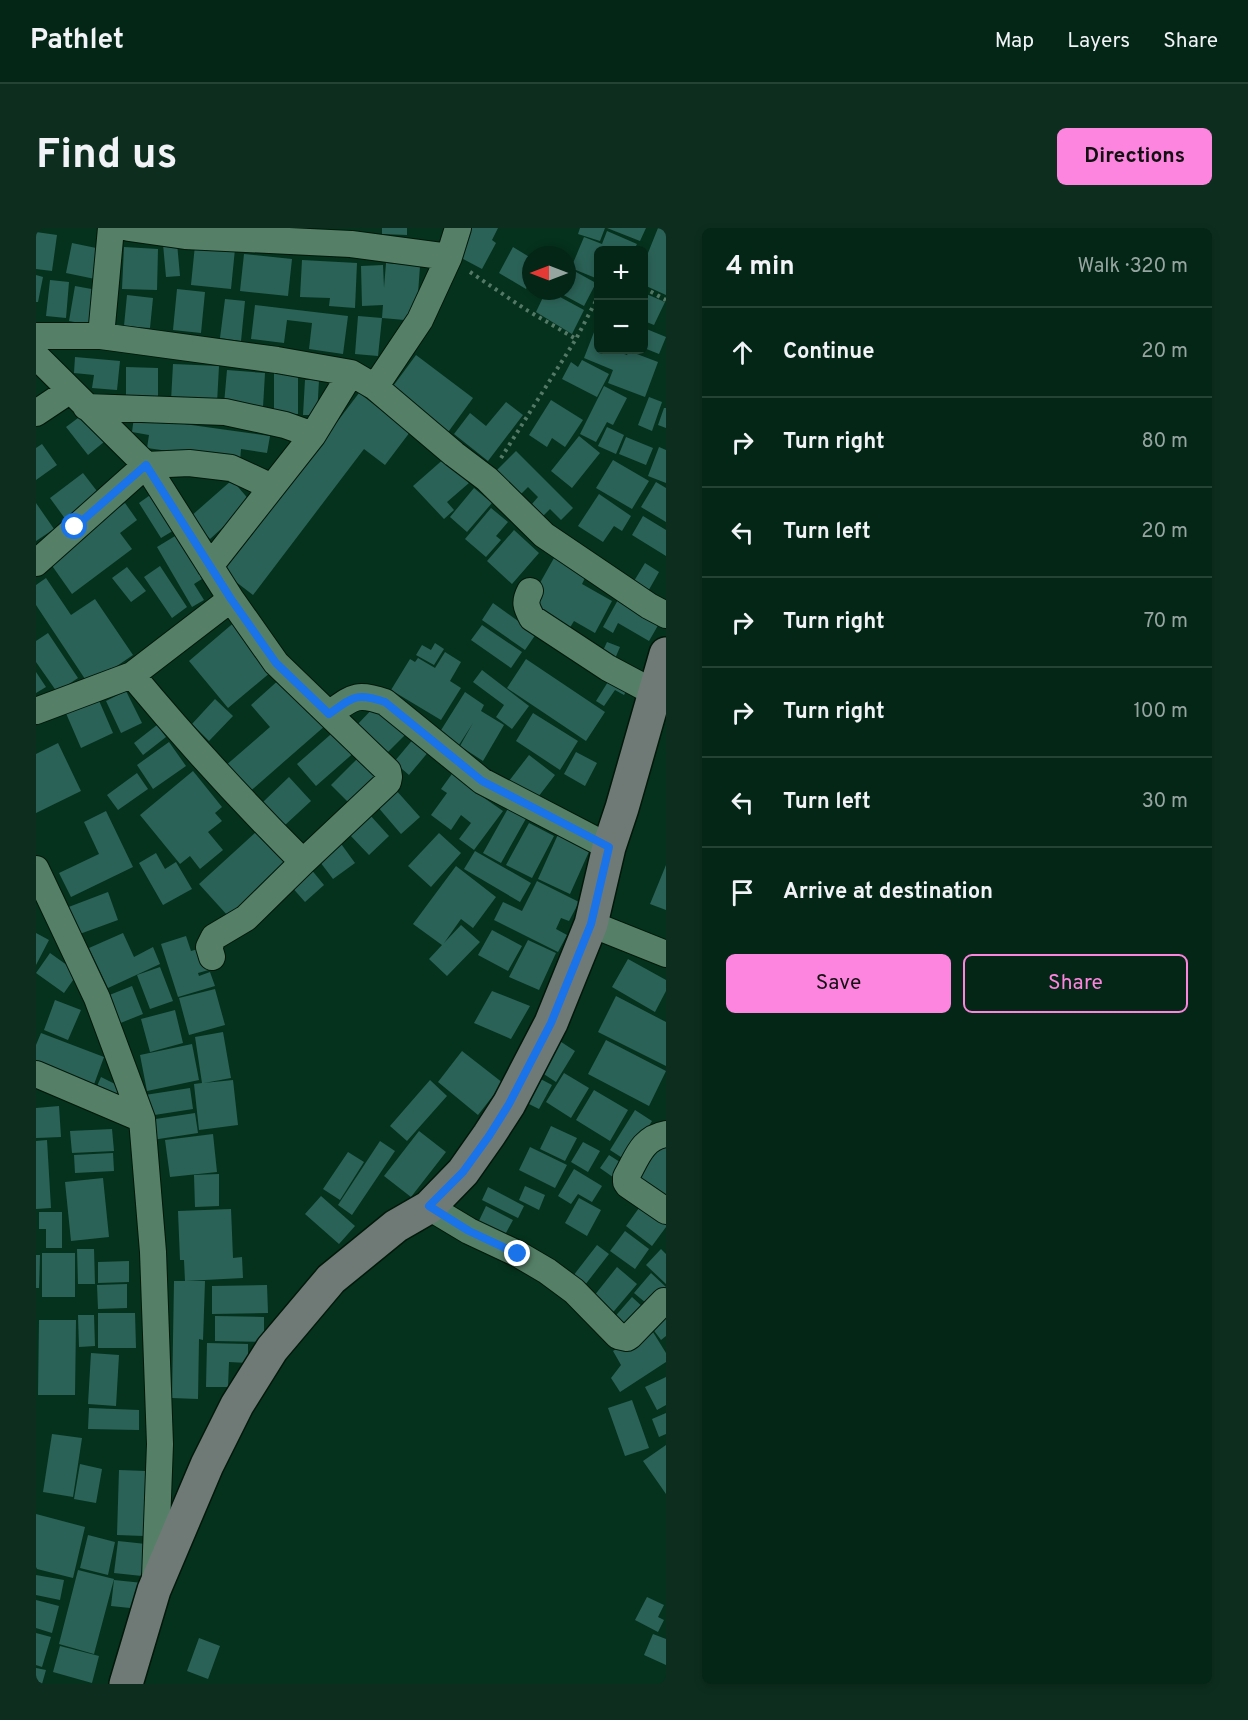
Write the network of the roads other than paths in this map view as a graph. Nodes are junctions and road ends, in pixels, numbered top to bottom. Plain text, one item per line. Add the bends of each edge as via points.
1 (111, 228) edge
2 (129, 228) edge
3 (458, 228) edge
4 (449, 256) junction
5 (36, 336) edge
6 (101, 336) junction
7 (36, 356) edge
8 (351, 374) junction
9 (375, 387) junction
10 (78, 399) junction
11 (36, 413) edge
12 (313, 435) junction
13 (146, 465) junction
14 (272, 487) junction
15 (36, 563) edge
16 (210, 566) junction
17 (530, 591) dead end
18 (231, 599) junction
19 (666, 615) edge
20 (666, 654) edge
21 (132, 675) junction
22 (655, 693) junction
23 (36, 711) edge
24 (329, 714) junction
25 (609, 847) junction
26 (303, 862) junction
27 (39, 880) edge
28 (591, 924) junction
29 (666, 954) edge
30 (212, 957) dead end
31 (36, 1074) edge
32 (142, 1119) junction
33 (666, 1134) edge
34 (429, 1206) junction
35 (666, 1211) edge
36 (666, 1303) edge
37 (154, 1590) junction
38 (126, 1684) edge

1 - 6 street
2 - 4 street via 185,236 351,243
3 - 4 street
4 - 9 street via 420,320
5 - 6 street
6 - 8 street
7 - 10 street
8 - 9 street
8 - 12 street
9 - 19 street via 487,479 544,535
10 - 11 street
10 - 12 street via 225,412
10 - 13 street
12 - 14 street
13 - 14 street via 189,463 231,468
13 - 15 street
13 - 16 street
14 - 16 street
16 - 18 street
17 - 22 street via 525,606 532,618 608,668
18 - 21 street
18 - 24 street via 276,663
20 - 22 main road
21 - 23 street
21 - 26 street via 244,802
22 - 25 main road
24 - 25 street via 356,696 385,702 482,781
24 - 26 street via 388,771 389,777
25 - 28 main road
26 - 30 street via 246,918 214,937 209,947
27 - 32 street via 97,998
28 - 29 street
28 - 34 main road via 551,1023 509,1104 463,1172
31 - 32 street
32 - 37 street via 153,1252 160,1444
33 - 35 street via 644,1144 626,1182
34 - 36 street via 547,1271 574,1291 618,1336 630,1336 664,1300
34 - 37 main road via 396,1226 331,1279 272,1349 212,1455
37 - 38 main road

